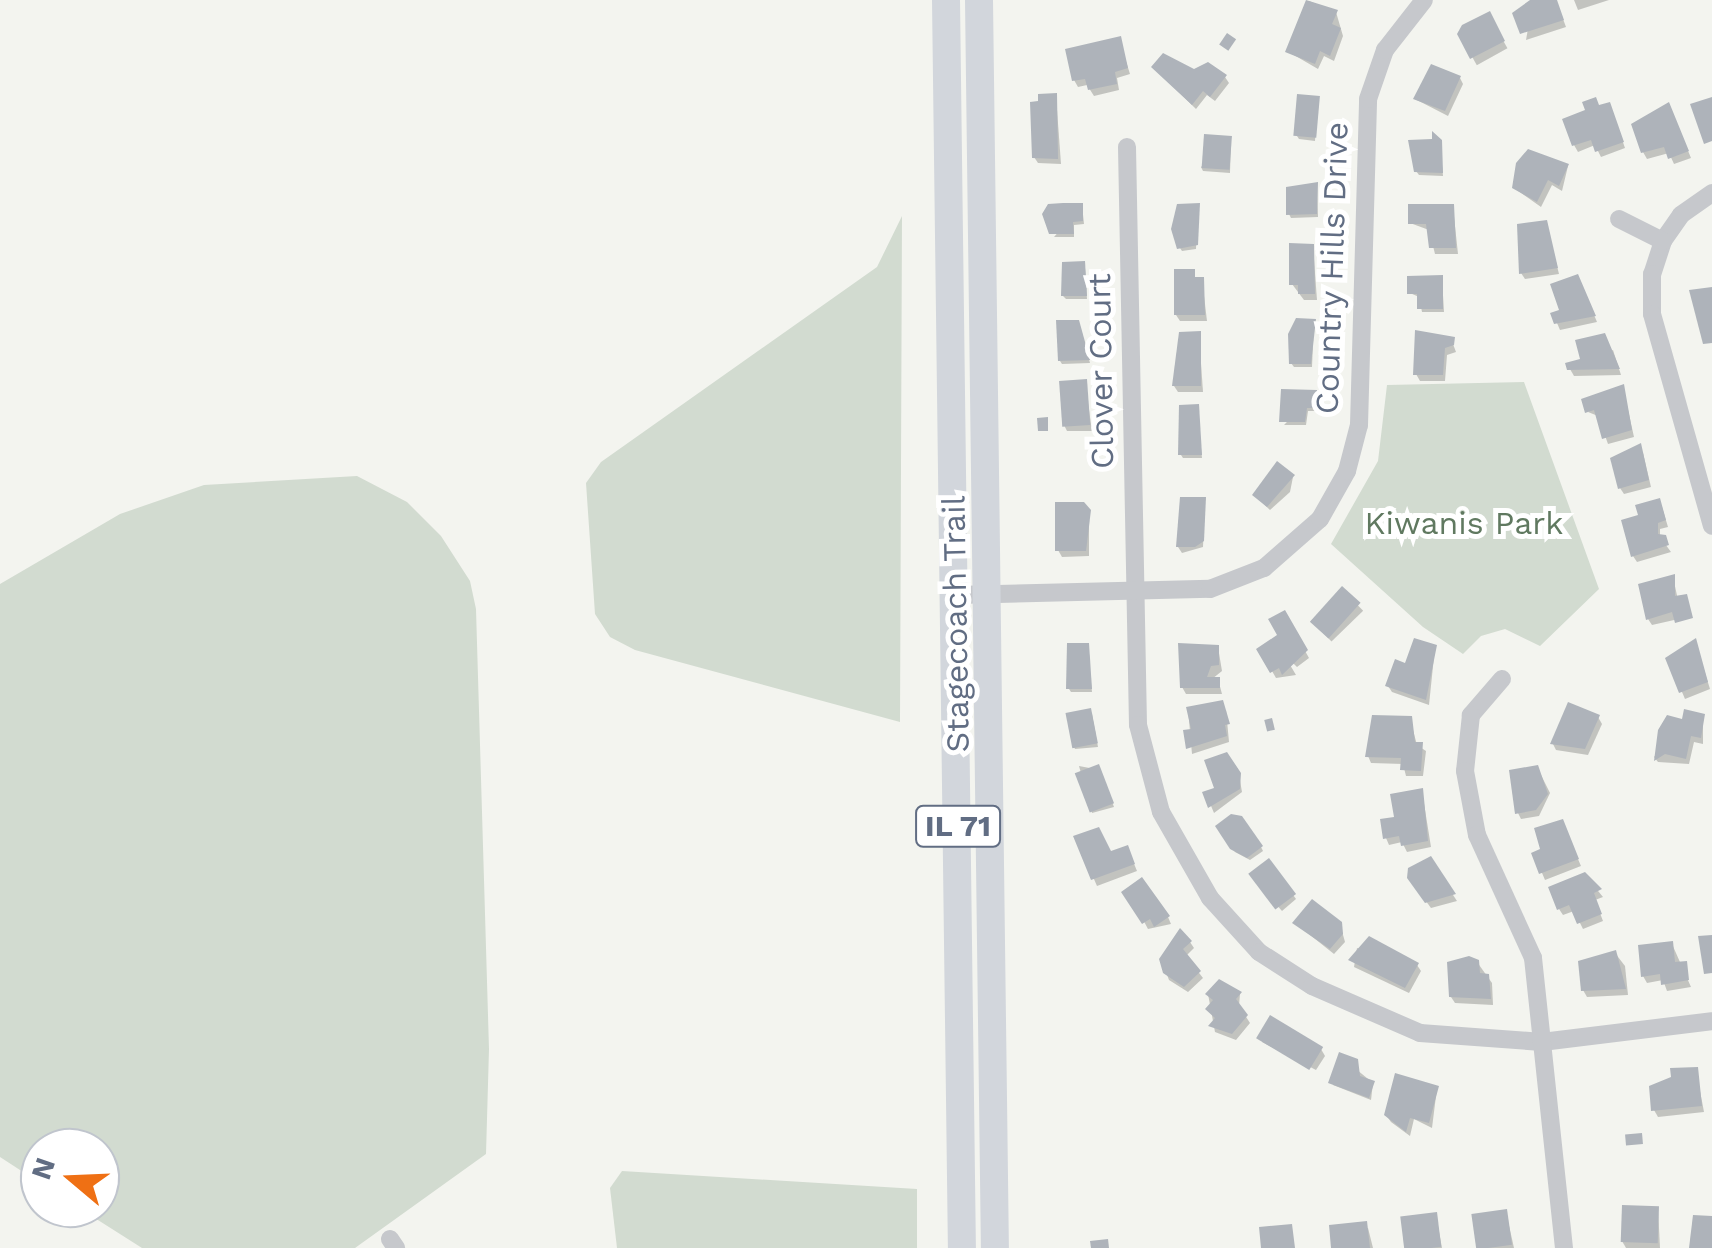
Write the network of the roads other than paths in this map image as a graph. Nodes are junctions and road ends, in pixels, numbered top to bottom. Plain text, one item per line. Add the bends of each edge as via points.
1 (946, 0) edge
2 (979, 0) edge
3 (1424, 0) edge
4 (1128, 147) dead end
5 (1712, 192) edge
6 (1619, 219) dead end
7 (1663, 241) junction
8 (1712, 526) edge
9 (956, 595) junction
10 (1134, 595) junction
11 (989, 596) junction
12 (1502, 680) dead end
13 (1712, 1021) edge
14 (1542, 1042) junction
15 (962, 1248) edge
16 (995, 1248) edge
17 (1564, 1248) edge

1 - 9 main road, Stagecoach Trail / IL 71
2 - 11 main road, Stagecoach Trail / IL 71
3 - 10 street, Country Hills Drive via 1385,50 1368,99 1361,406 1340,488 1307,533 1264,568 1210,589
4 - 10 street, Clover Court
5 - 7 street via 1681,215
6 - 7 street
7 - 8 street via 1652,274 1652,314
9 - 11 street, Country Hills Drive
9 - 15 main road, Stagecoach Trail / IL 71
10 - 11 street, Country Hills Drive
10 - 14 street, Clover Court via 1135,693 1147,772 1179,852 1237,931 1312,986 1369,1016 1420,1034
11 - 16 main road, Stagecoach Trail / IL 71
12 - 14 street via 1472,715 1470,813 1533,958
13 - 14 street, Clover Court
14 - 17 street

